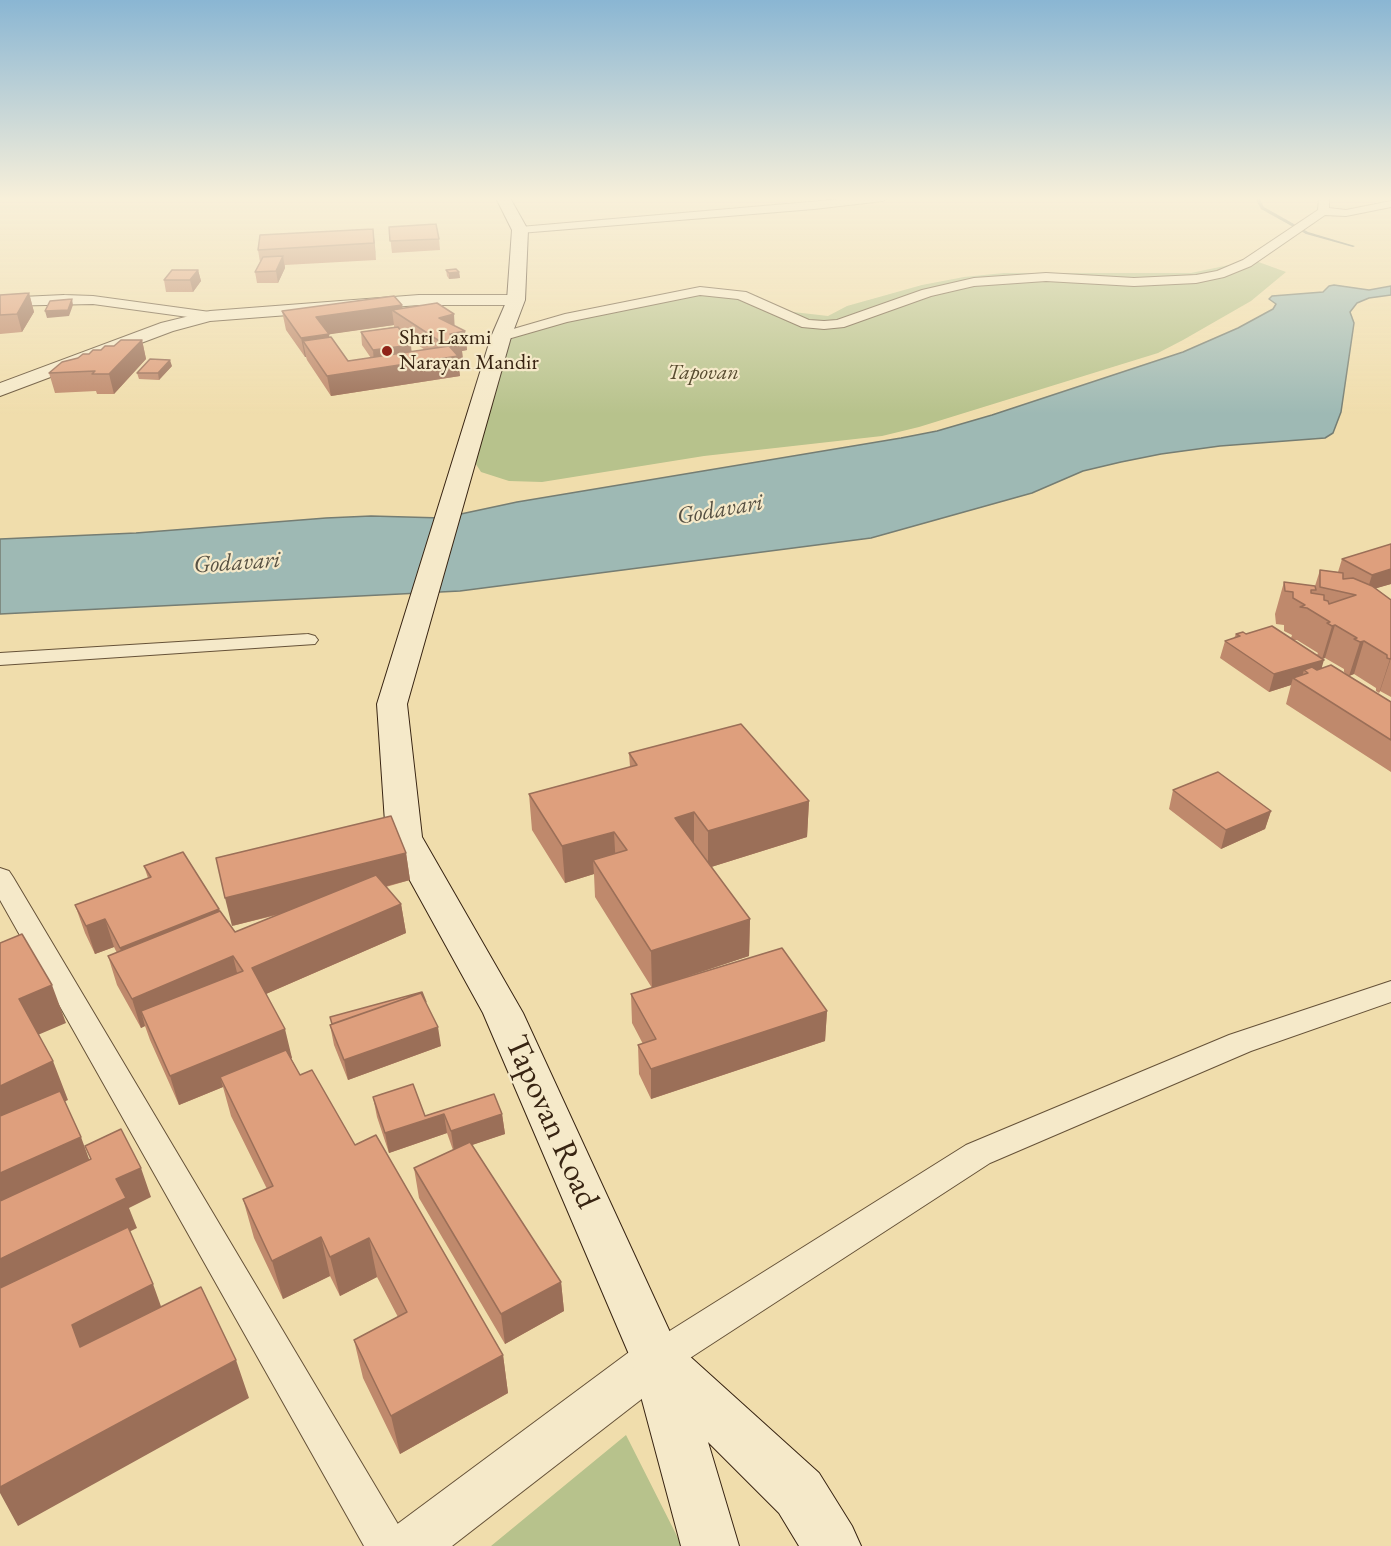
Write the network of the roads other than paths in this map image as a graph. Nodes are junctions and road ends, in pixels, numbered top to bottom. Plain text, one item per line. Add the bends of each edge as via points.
1 (518, 270) edge
2 (1229, 270) edge
3 (516, 300) junction
4 (0, 302) edge
5 (210, 316) junction
6 (501, 337) junction
7 (0, 390) edge
8 (308, 640) dead end
9 (0, 658) edge
10 (0, 877) edge
11 (1391, 991) edge
12 (657, 1359) junction
13 (387, 1546) edge
14 (410, 1546) edge
15 (710, 1546) edge
16 (832, 1546) edge

1 - 3 main road
2 - 6 street via 1196,279 1134,282 1046,277 974,282 927,293 839,324 824,325 807,324 741,295 700,291 565,318
3 - 5 street via 419,300
3 - 6 main road
4 - 5 street via 93,300
5 - 7 street via 167,327
6 - 12 main road, Tapovan Road via 392,704 405,837 502,1013
8 - 9 street
10 - 13 street
11 - 12 street via 1240,1043 978,1154
12 - 14 street
12 - 15 main road, Tapovan Road
12 - 16 main road via 799,1492

